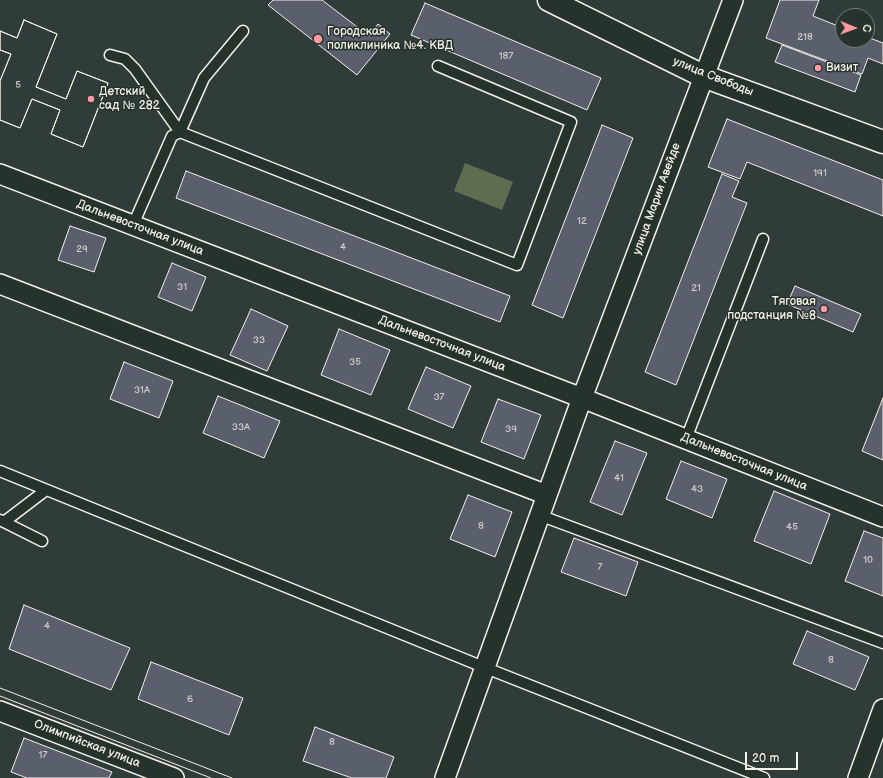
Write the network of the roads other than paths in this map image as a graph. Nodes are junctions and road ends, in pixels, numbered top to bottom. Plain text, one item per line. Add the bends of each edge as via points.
1 (549, 0) edge
2 (732, 0) edge
3 (243, 30) dead end
4 (110, 55) dead end
5 (438, 66) dead end
6 (703, 76) junction
7 (180, 132) junction
8 (883, 142) edge
9 (0, 174) edge
10 (133, 225) junction
11 (762, 239) dead end
12 (0, 284) edge
13 (582, 398) junction
14 (686, 439) junction
15 (0, 471) edge
16 (46, 490) junction
17 (547, 495) junction
18 (539, 515) junction
19 (883, 517) edge
20 (2, 521) edge
21 (42, 541) dead end
22 (883, 643) edge
23 (486, 668) junction
24 (883, 709) edge
25 (0, 711) edge
26 (152, 774) edge
27 (174, 778) edge
28 (445, 778) edge
29 (764, 778) edge
30 (858, 778) edge

1 - 6 street, улица Свободы
2 - 6 street, улица Марии Авейде
3 - 7 lane via 204,78
4 - 7 lane via 125,59 135,69
5 - 7 lane via 571,122 517,265
6 - 8 street, улица Свободы
6 - 13 street, улица Марии Авейде
7 - 10 lane via 172,136
9 - 10 street, Дальневосточная улица
10 - 13 street, Дальневосточная улица
11 - 14 lane
12 - 17 street
13 - 14 street, Дальневосточная улица
13 - 17 street, улица Марии Авейде
14 - 19 street, Дальневосточная улица
15 - 16 lane
16 - 20 lane
16 - 23 lane
17 - 18 street, улица Марии Авейде
18 - 22 lane
18 - 23 street, улица Марии Авейде
20 - 21 lane
23 - 28 street, улица Марии Авейде
23 - 29 lane
24 - 30 street
25 - 26 street, Олимпийская улица
26 - 27 street, Олимпийская улица

